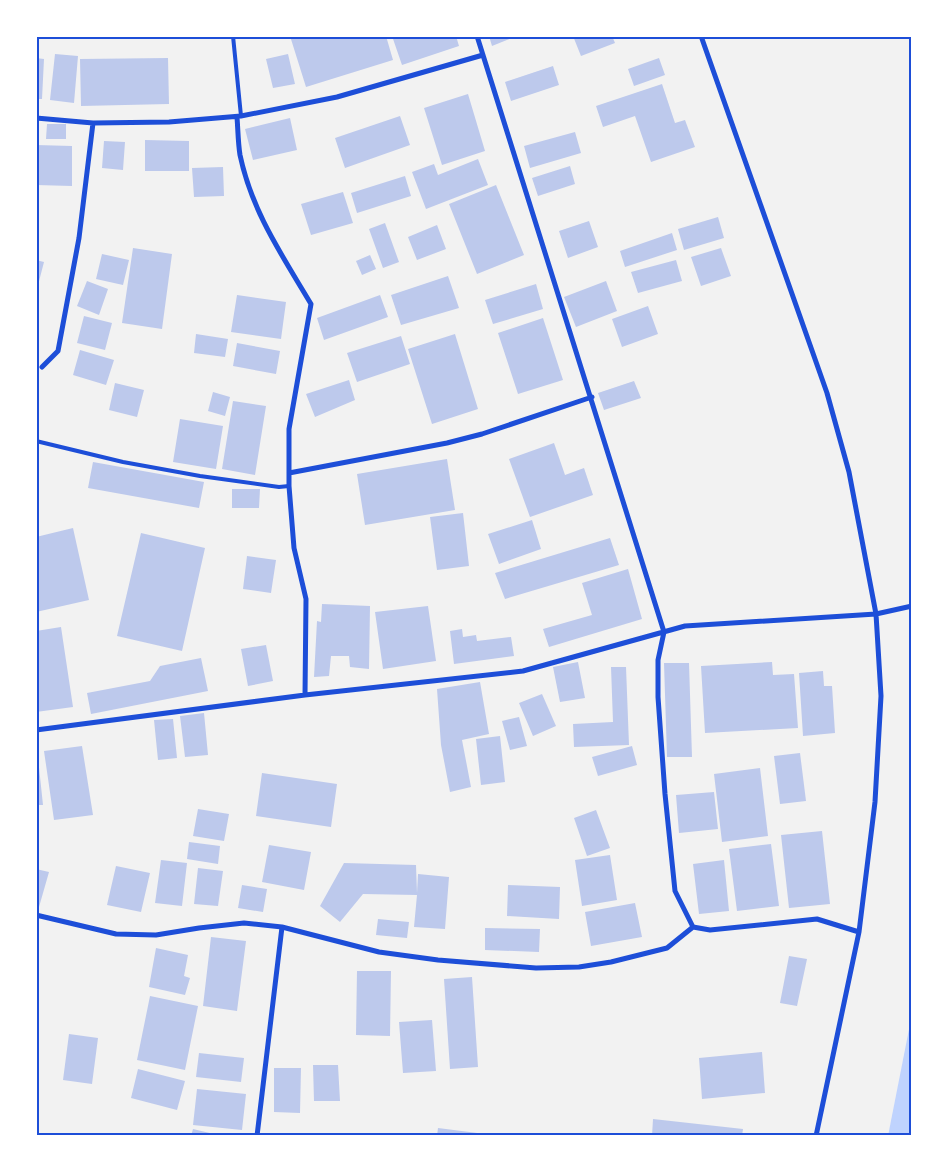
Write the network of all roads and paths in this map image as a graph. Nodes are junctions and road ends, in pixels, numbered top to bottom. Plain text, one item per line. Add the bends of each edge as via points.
1 (233, 36) edge
2 (477, 36) edge
3 (701, 36) edge
4 (483, 55) junction
5 (239, 117) junction
6 (36, 118) edge
7 (93, 123) junction
8 (42, 367) dead end
9 (592, 397) junction
10 (36, 441) edge
11 (289, 473) junction
12 (289, 486) junction
13 (912, 606) edge
14 (876, 614) junction
15 (664, 632) junction
16 (306, 695) junction
17 (36, 730) edge
18 (36, 915) edge
19 (282, 927) junction
20 (693, 927) junction
21 (859, 932) junction
22 (258, 1136) edge
23 (816, 1136) edge

1 - 5 lane
2 - 4 street
3 - 14 street via 827,393 849,472
4 - 5 street via 337,98
4 - 9 street
5 - 7 street
5 - 11 street via 240,154 254,201 311,304 289,429
6 - 7 street
7 - 8 street via 79,238 58,351
9 - 11 street via 446,444
9 - 15 street
10 - 12 lane via 200,476
11 - 12 street
12 - 16 street via 294,548 306,598
13 - 14 street
14 - 15 street via 685,626
14 - 21 street via 881,696 876,802
15 - 16 street via 523,671
15 - 20 street via 658,669 665,794 676,891
16 - 17 street
18 - 19 street via 116,934 156,935 244,923
19 - 20 street via 379,952 536,968 579,967 667,948
19 - 22 street
20 - 21 street via 710,930 818,920
21 - 23 street

